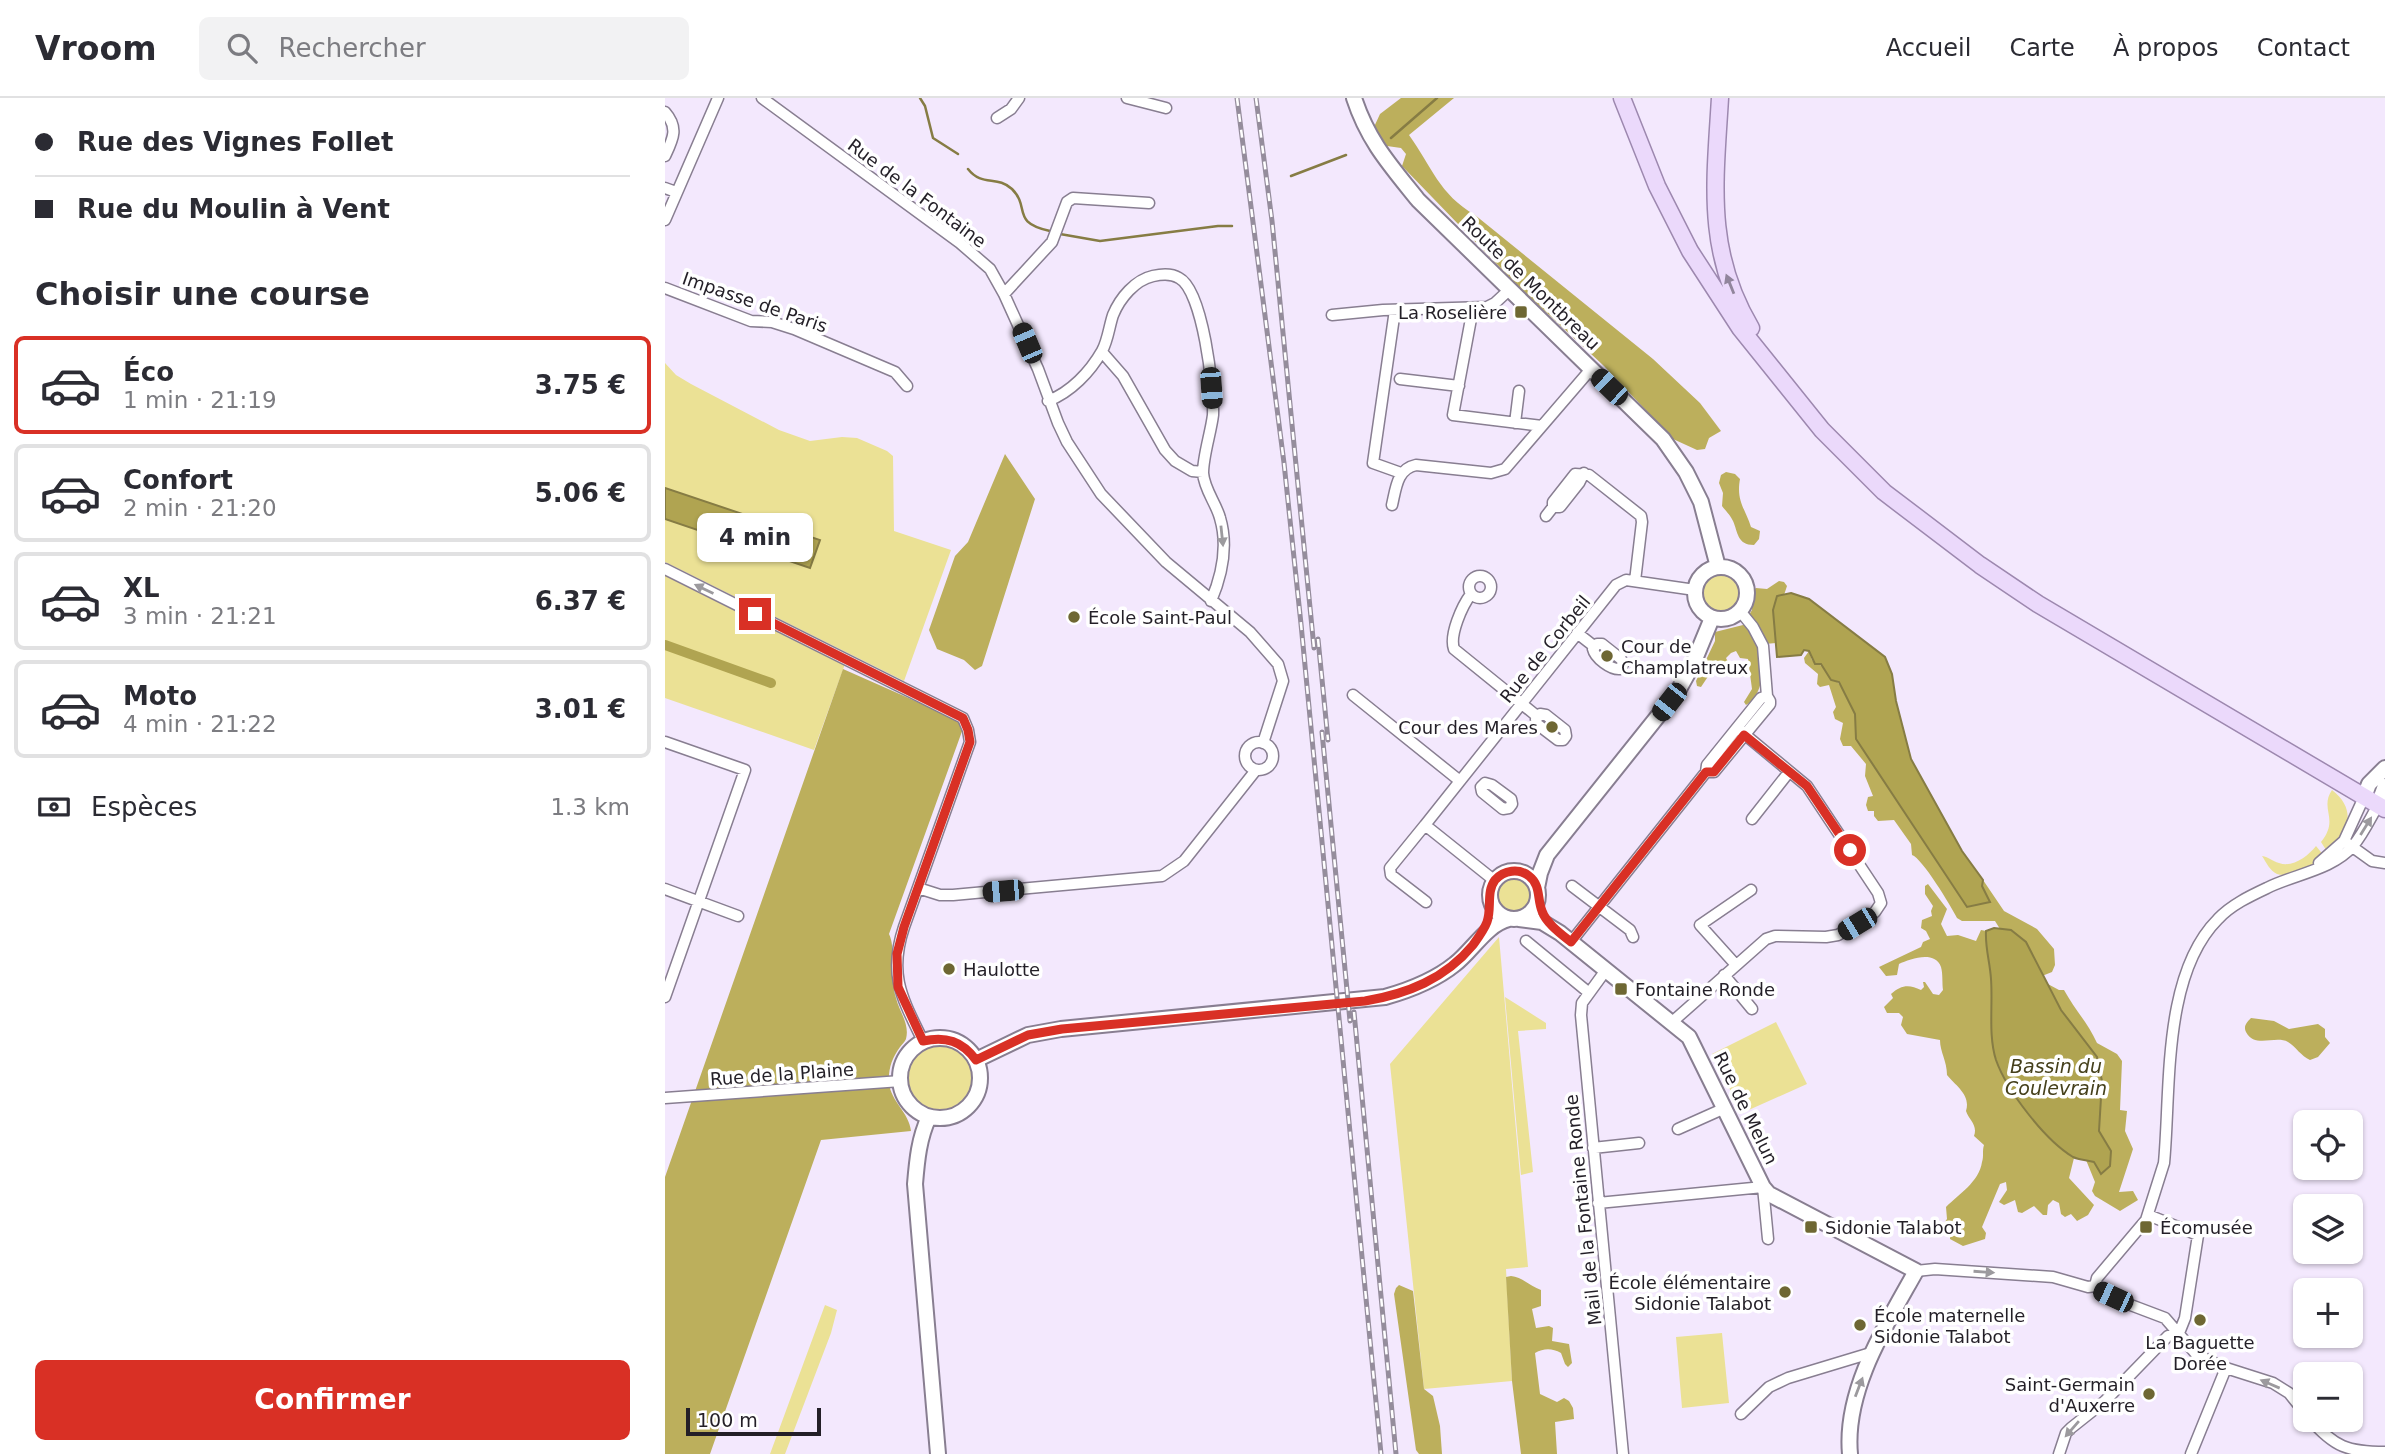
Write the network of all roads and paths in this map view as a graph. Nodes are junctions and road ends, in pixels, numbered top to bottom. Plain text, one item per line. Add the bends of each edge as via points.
1 (718, 98) edge
2 (762, 98) edge
3 (1019, 98) edge
4 (1127, 98) edge
5 (1354, 98) edge
6 (1622, 98) edge
7 (1720, 98) edge
8 (1166, 108) dead end
9 (665, 111) edge
10 (997, 118) dead end
11 (665, 156) edge
12 (665, 188) edge
13 (676, 192) junction
14 (1149, 203) dead end
15 (665, 220) edge
16 (665, 288) edge
17 (1509, 290) junction
18 (1004, 294) junction
19 (1472, 308) junction
20 (1395, 310) junction
21 (1332, 315) dead end
22 (1102, 352) junction
23 (1591, 369) junction
24 (1400, 379) dead end
25 (907, 386) dead end
26 (1459, 386) junction
27 (1787, 387) junction
28 (1519, 391) dead end
29 (1048, 401) junction
30 (1515, 423) junction
31 (1542, 426) junction
32 (1203, 472) junction
33 (1401, 473) junction
34 (1392, 505) dead end
35 (1550, 511) dead end
36 (1718, 567) junction
37 (665, 569) edge
38 (1635, 581) junction
39 (1695, 590) junction
40 (1471, 594) dead end
41 (1211, 601) junction
42 (1741, 611) junction
43 (1712, 618) junction
44 (1577, 634) junction
45 (1595, 647) dead end
46 (1353, 695) dead end
47 (1521, 703) junction
48 (1538, 717) dead end
49 (1741, 731) junction
50 (665, 742) edge
51 (1263, 743) junction
52 (2385, 768) edge
53 (1257, 770) junction
54 (1789, 772) junction
55 (1463, 776) junction
56 (1483, 785) dead end
57 (2385, 786) edge
58 (2376, 804) edge
59 (1752, 819) dead end
60 (1425, 825) junction
61 (2348, 844) junction
62 (1547, 855) junction
63 (2385, 863) edge
64 (1519, 871) junction
65 (1572, 886) dead end
66 (1492, 887) junction
67 (918, 888) junction
68 (665, 889) edge
69 (1751, 890) dead end
70 (1538, 891) junction
71 (699, 901) junction
72 (1426, 902) dead end
73 (1599, 907) junction
74 (738, 916) dead end
75 (1514, 919) junction
76 (1633, 937) dead end
77 (1565, 938) junction
78 (1526, 941) dead end
79 (1456, 964) junction
80 (1736, 965) junction
81 (1606, 970) junction
82 (1724, 975) junction
83 (1588, 992) junction
84 (665, 997) edge
85 (1752, 1009) dead end
86 (1671, 1023) junction
87 (923, 1041) junction
88 (976, 1060) junction
89 (901, 1081) junction
90 (665, 1098) edge
91 (1724, 1108) junction
92 (929, 1117) junction
93 (1678, 1129) dead end
94 (1639, 1143) dead end
95 (1594, 1148) junction
96 (1763, 1187) junction
97 (1598, 1203) junction
98 (2148, 1215) junction
99 (1768, 1239) dead end
100 (1916, 1271) junction
101 (2095, 1286) junction
102 (2179, 1333) junction
103 (1874, 1352) junction
104 (2226, 1368) junction
105 (2293, 1398) edge
106 (1741, 1413) dead end
107 (2323, 1432) edge
108 (2385, 1452) edge
109 (937, 1454) edge
110 (1623, 1454) edge
111 (1850, 1454) edge
112 (2059, 1454) edge
113 (2191, 1454) edge

1 - 13 street
2 - 18 street, Rue de la Fontaine via 982,261
3 - 10 street
4 - 8 street
5 - 17 street, Route de Montbreau via 1382,156 1418,200
6 - 27 main road via 1657,186 1690,251 1740,328
27 -> 7 main road via 1747,320 1723,264 1715,216
9 - 11 street via 674,130
12 - 13 street
13 - 15 street
14 - 18 street via 1073,198 1067,202 1052,242
16 - 25 street, Impasse de Paris via 751,321 794,329 895,372
17 - 19 street via 1487,307
17 - 23 street, Route de Montbreau
18 - 29 street, Rue de la Fontaine
19 - 20 street
19 - 26 street
20 - 21 street
20 - 33 street via 1373,463
22 - 29 street via 1084,376
22 - 32 street via 1123,376 1165,450 1192,471
22 - 32 street via 1120,301 1138,282 1165,274 1181,278 1191,290 1202,320 1209,364 1213,412
23 - 31 street
23 - 36 street, Route de Montbreau via 1663,439 1686,472 1701,502
24 - 26 street
26 - 30 street via 1453,415
27 - 58 main road via 1884,492 1980,565 2130,660
28 - 30 street
29 - 41 street, Rue de la Fontaine via 1067,442 1101,494
30 - 31 street
31 - 33 street via 1505,469 1492,473 1416,465
32 -> 41 street via 1220,519 1224,549
33 - 34 street
35 - 38 street via 1575,474 1584,473 1640,516
36 - 39 street via 1703,574
36 - 42 street via 1732,569 1743,579 1747,592
67 -> 37 street via 970,742 963,718
38 - 39 street
38 - 44 street, Rue de Corbeil via 1616,585
39 - 43 street via 1701,610
40 - 47 street via 1452,639 1454,649
41 - 51 street, Rue de la Fontaine via 1264,646 1281,670 1283,681
42 - 43 street via 1724,619
42 - 49 street via 1763,646 1767,696 1761,698
43 - 62 street via 1678,691
44 - 45 street
44 - 47 street, Rue de Corbeil
46 - 55 street
47 - 48 street
47 - 55 street, Rue de Corbeil
49 - 54 street
49 - 73 street via 1707,765
50 - 71 street via 745,770
51 - 53 street via 1272,751 1273,760
51 - 53 street via 1253,743 1245,754 1246,763
52 - 58 street via 2369,784
53 - 67 street via 1184,861 1162,876 953,895
54 - 59 street
54 - 80 street via 1807,786 1881,903 1875,912 1838,935 1775,936
55 - 56 street
55 - 60 street, Rue de Corbeil
57 - 58 street
61 -> 58 street
58 - 61 street
60 - 66 street
60 - 72 street, Rue de Corbeil via 1390,868 1391,875
61 - 63 street via 2372,861
61 - 98 street via 2310,870 2270,886 2224,913 2190,960 2172,1036 2164,1163
62 - 64 street
62 - 70 street
64 - 66 street via 1506,872
64 - 70 street via 1531,877
65 - 73 street
66 - 75 street via 1493,907
66 - 79 street via 1487,922
67 - 87 street via 896,962 901,996
68 - 71 street
69 - 80 street via 1700,925
70 - 75 street via 1531,912
70 - 77 street, Rue de Melun via 1542,912
71 - 74 street
71 - 84 street
73 - 76 street
73 - 77 street
75 - 77 street, Rue de Melun via 1542,922
75 - 79 street via 1497,923
77 - 81 street, Rue de Melun
78 - 83 street
79 - 88 street via 1420,986 1385,997 1062,1029 1028,1035
80 - 82 street
81 - 83 street, Mail de la Fontaine Ronde
81 - 86 street, Rue de Melun
82 - 85 street
82 - 86 street
83 - 95 street, Mail de la Fontaine Ronde via 1581,1015
86 - 91 street, Rue de Melun via 1689,1037
87 - 88 street via 958,1043
87 - 89 street via 905,1059
88 - 92 street via 979,1086 975,1098 955,1115
89 - 90 street, Rue de la Plaine
89 - 92 street via 909,1104
91 - 93 street
91 - 96 street, Rue de Melun
92 - 109 street via 915,1184
94 - 95 street
95 - 97 street, Mail de la Fontaine Ronde
96 - 97 street
96 - 99 street
96 - 100 street, Rue de Melun
97 - 110 street, Mail de la Fontaine Ronde
98 - 101 street
98 - 102 street via 2198,1236
100 -> 101 street via 2053,1277
100 - 103 street
101 - 102 street via 2165,1318
102 - 104 street via 2197,1354
102 -> 112 street via 2168,1336 2105,1401 2071,1427
103 - 106 street via 1769,1387
111 -> 103 street via 1853,1406
105 -> 104 street via 2273,1383
104 - 113 street
107 - 108 street via 2348,1449

